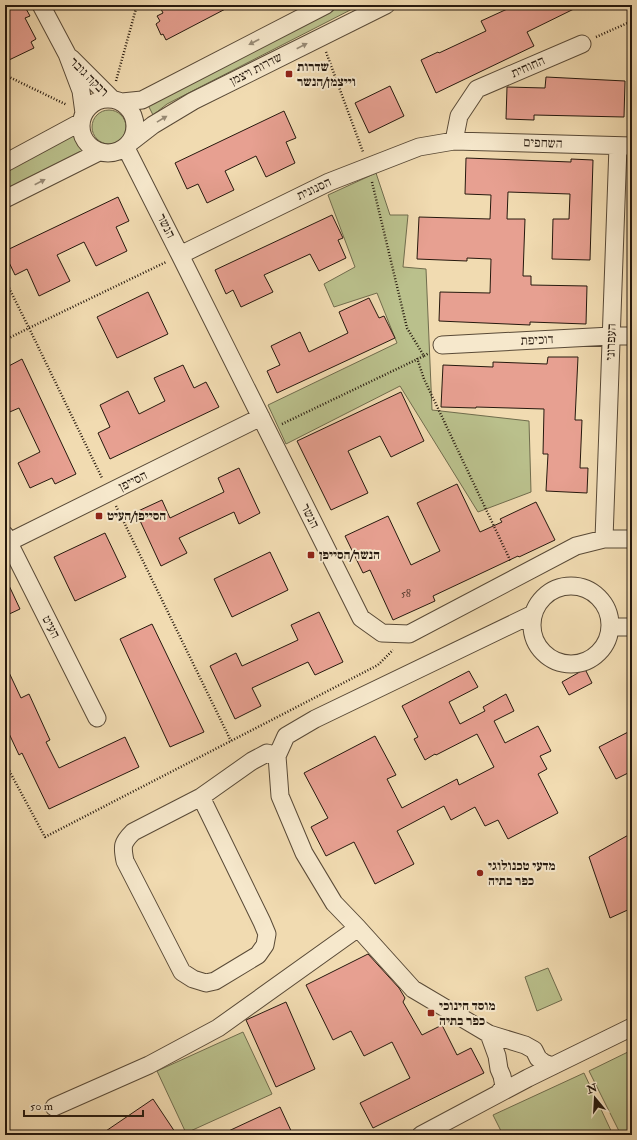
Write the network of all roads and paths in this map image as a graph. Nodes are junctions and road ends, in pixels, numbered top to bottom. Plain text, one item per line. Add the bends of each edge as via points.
1 (41, 5) edge
2 (137, 5) edge
3 (326, 5) edge
4 (386, 5) edge
5 (632, 21) edge
6 (320, 37) junction
7 (582, 44) joint
8 (67, 54) junction
9 (5, 75) edge
10 (117, 101) junction
11 (82, 117) junction
12 (454, 141) junction
13 (128, 145) junction
14 (625, 146) edge
15 (98, 152) junction
16 (5, 162) edge
17 (368, 166) junction
18 (5, 199) edge
19 (180, 255) junction
20 (5, 280) edge
21 (29, 328) junction
22 (612, 336) junction
23 (632, 336) edge
24 (5, 340) edge
25 (442, 345) joint
26 (424, 356) junction
27 (417, 358) junction
28 (265, 424) junction
29 (110, 492) junction
30 (604, 539) junction
31 (632, 539) edge
32 (6, 540) edge
33 (518, 577) junction
34 (533, 614) junction
35 (611, 627) junction
36 (632, 627) edge
37 (409, 634) junction
38 (97, 718) dead end
39 (231, 741) junction
40 (277, 756) junction
41 (5, 763) edge
42 (201, 797) junction
43 (358, 928) junction
44 (632, 1027) edge
45 (489, 1034) junction
46 (516, 1041) junction
47 (497, 1056) junction
48 (545, 1062) junction
49 (502, 1076) junction
50 (528, 1078) junction
51 (500, 1093) junction
52 (54, 1107) dead end
53 (421, 1135) edge

1 - 8 street, רבקה גובר
2 - 10 path
3 -> 10 street, שדרות ויצמן via 142,100
4 - 6 street, שדרות ויצמן
5 - 7 path
13 -> 6 street, שדרות ויצמן via 153,125 193,101
6 - 17 path
7 - 12 street, החוחית via 477,89 459,116
8 - 10 street, רבקה גובר
8 - 11 street, רבקה גובר via 81,91
9 - 11 path
10 - 11 street via 98,101 90,106
10 - 13 street via 133,113 135,120 136,128
11 - 15 street via 81,131 84,140
11 - 16 street
12 - 14 street, השחפים
12 - 17 street, הסנונית via 419,147
13 - 15 street via 117,152
13 - 19 street, הנשר
14 - 22 street, העפרוני
18 -> 15 street
17 - 19 street, הסנונית via 329,182
17 - 26 path via 407,328
19 - 21 path
19 - 28 street, הנשר
20 - 21 path
21 - 24 path
21 - 29 path
22 - 23 street, דוכיפת
22 - 25 street, דוכיפת
22 - 30 street, העפרוני
25 - 26 path
26 - 27 path
27 - 28 path
27 - 33 path via 424,379
28 - 29 street, הסייפן
28 - 37 street, הנשר via 361,618 382,633
29 - 32 street, הסייפן
29 - 39 path
30 - 31 street, הנשר
30 - 33 street, הנשר via 576,546
32 - 38 street, העיט
33 - 37 street, הנשר
34 - 35 street via 538,602 547,593 559,587 584,587 596,593 604,603 610,614
34 - 35 street via 531,627 534,640 541,651 552,660 564,664 578,664 590,660 601,652 608,640
34 - 40 street via 315,719 286,736
35 - 36 street
37 - 39 path via 378,665
39 - 41 path via 45,837
40 - 42 street via 267,753 252,761
40 - 43 street via 280,796 304,853 334,903
42 - 42 street via 132,832 124,841 123,851 125,861 182,972 192,979 206,983 258,954 265,945 267,934
43 - 45 street via 412,989
43 - 52 street via 218,1028 149,1065
44 - 48 street
45 - 46 street
45 - 47 street
46 - 47 street via 504,1047
46 - 48 street via 534,1050
47 - 49 street
48 - 50 street
49 - 50 street via 510,1080
49 - 51 street via 504,1086
50 - 51 street
51 - 53 street

